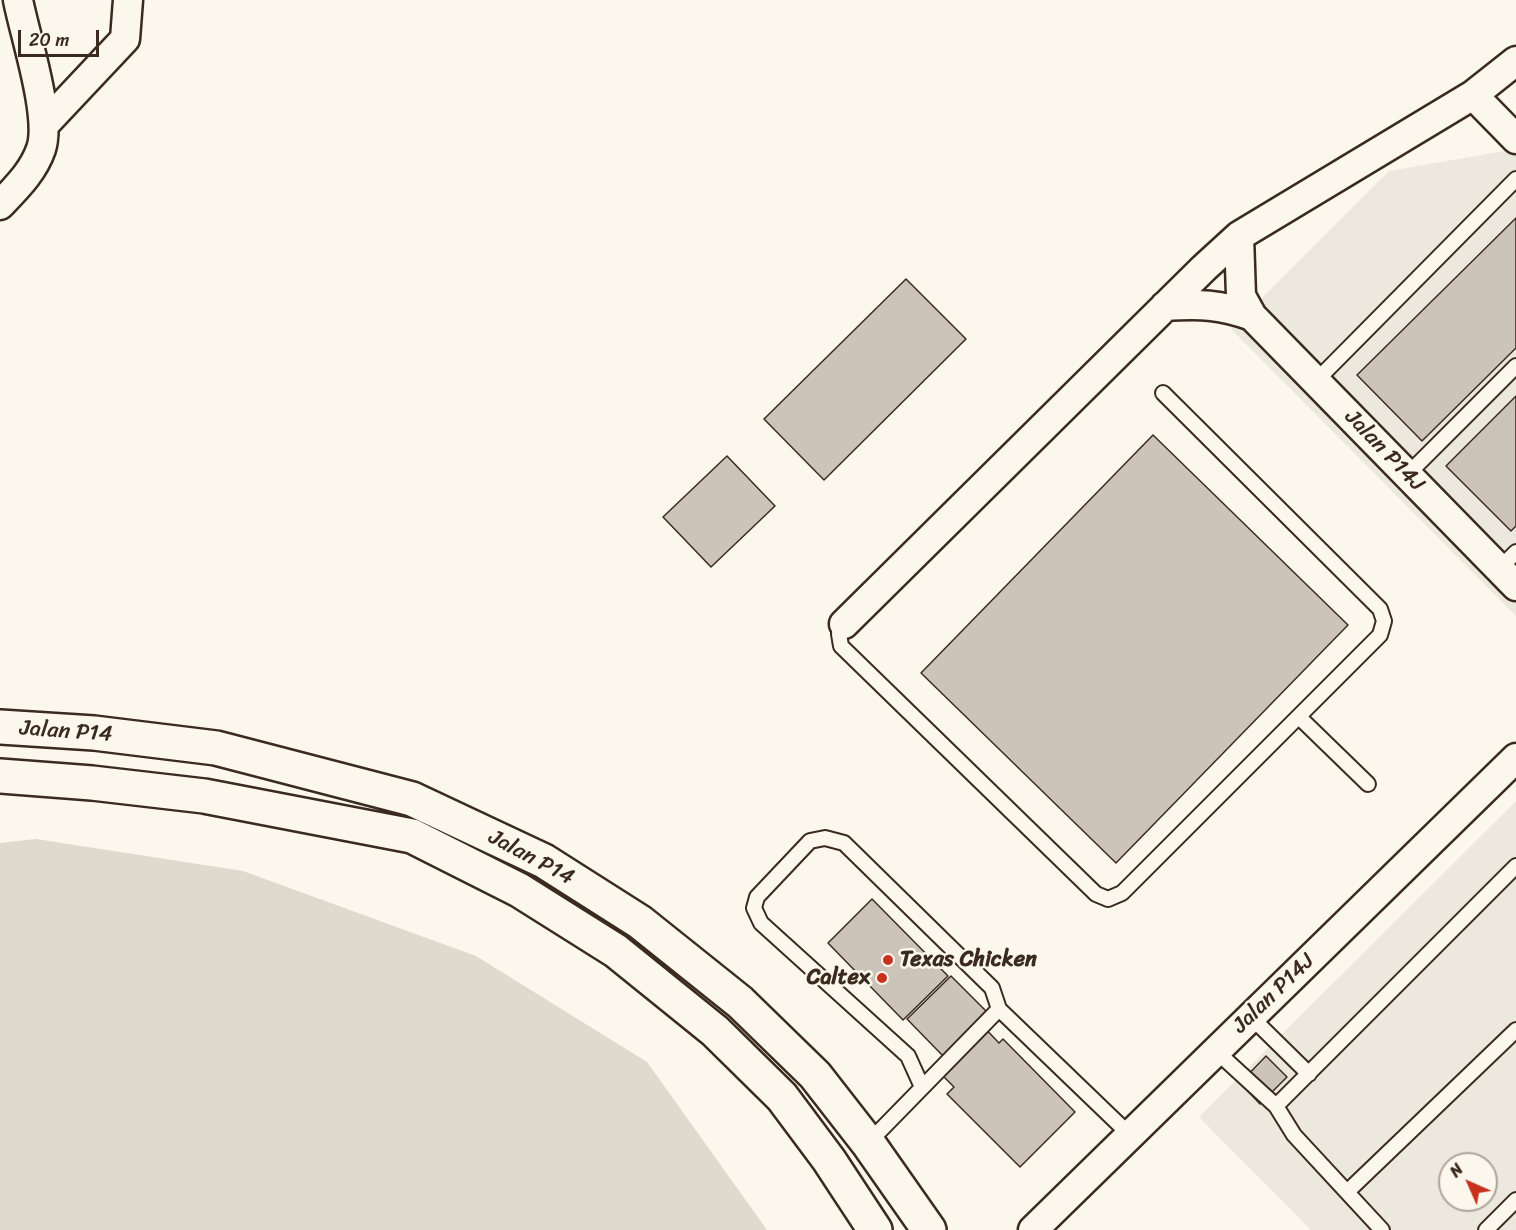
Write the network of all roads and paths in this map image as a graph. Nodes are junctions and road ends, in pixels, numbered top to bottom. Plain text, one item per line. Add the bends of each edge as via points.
1 (18, 0) edge
2 (128, 0) edge
3 (1516, 61) edge
4 (1473, 95) junction
5 (45, 124) junction
6 (1516, 139) edge
7 (1516, 179) edge
8 (0, 205) edge
9 (1239, 236) junction
10 (1165, 306) junction
11 (1252, 316) junction
12 (1516, 366) edge
13 (1316, 381) junction
14 (1163, 393) dead end
15 (1407, 475) junction
16 (1510, 569) edge
17 (844, 624) joint
18 (0, 717) edge
19 (1299, 717) junction
20 (0, 727) edge
21 (94, 733) junction
22 (1516, 758) edge
23 (0, 776) edge
24 (1368, 784) dead end
25 (1516, 866) edge
26 (999, 1009) junction
27 (1251, 1017) junction
28 (1516, 1030) edge
29 (1216, 1051) junction
30 (1309, 1074) junction
31 (922, 1087) junction
32 (1276, 1106) junction
33 (1130, 1135) junction
34 (868, 1143) junction
35 (1347, 1192) junction
36 (1516, 1200) edge
37 (875, 1230) edge
38 (929, 1230) edge
39 (1033, 1230) edge
40 (1382, 1230) edge
41 (1486, 1230) edge

1 - 5 street
2 - 5 street via 125,39
3 - 4 street
4 - 6 street
4 - 9 street
5 - 8 street via 41,148 31,171
7 - 13 lane
9 - 10 street
9 - 11 street, Jalan P14J via 1241,296
10 - 11 street, Jalan P14J via 1225,306
10 - 17 street
11 - 13 street, Jalan P14J
12 - 15 lane
13 - 15 street, Jalan P14J
14 - 19 lane via 1380,609 1384,621 1380,634
15 - 16 street, Jalan P14J
17 - 19 lane via 839,634 841,646 1096,894 1108,899 1122,893
18 - 21 main road
19 - 24 lane
20 - 21 main road, Jalan P14
21 - 34 main road, Jalan P14 via 216,748 412,799 544,861 640,922 740,1002 815,1076
22 - 27 street, Jalan P14J
23 - 37 main road, Jalan P14 via 204,796 412,836 519,890 616,951 715,1031 782,1097
25 - 30 lane
26 - 31 lane
26 - 31 lane via 992,988 844,843 825,838 810,841 757,897 754,908 761,923 908,1056
26 - 33 lane
27 - 29 street, Jalan P14J
27 - 30 lane
28 - 35 lane
29 - 32 lane
29 - 33 street, Jalan P14J
30 - 32 lane
31 - 34 lane
32 - 35 lane via 1294,1134
33 - 39 street, Jalan P14J
34 - 38 main road, Jalan P14
35 - 40 lane
36 - 41 lane

